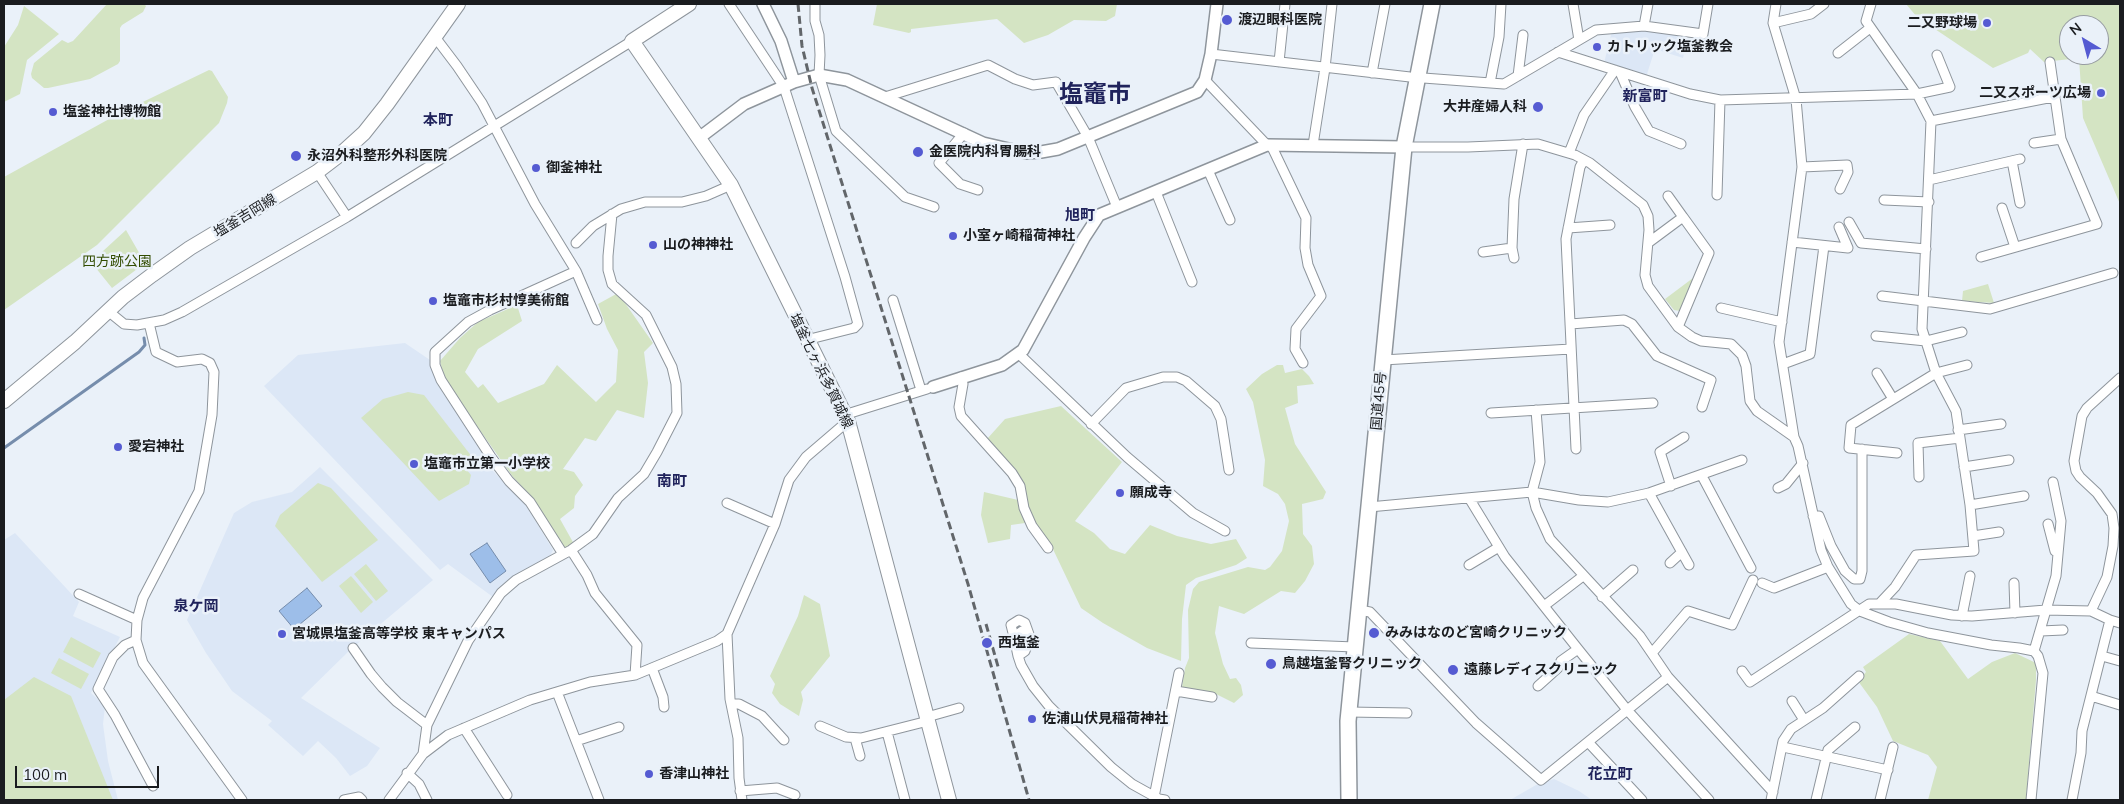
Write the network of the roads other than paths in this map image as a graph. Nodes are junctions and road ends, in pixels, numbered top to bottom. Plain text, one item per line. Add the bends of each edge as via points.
1 (458, 4) edge
2 (689, 4) edge
3 (729, 4) edge
4 (763, 4) edge
5 (815, 4) edge
6 (1217, 4) edge
7 (1285, 4) edge
8 (1332, 4) edge
9 (1385, 4) edge
10 (1432, 4) edge
11 (1501, 4) edge
12 (1574, 4) edge
13 (1648, 4) edge
14 (1708, 4) edge
15 (1776, 4) edge
16 (1824, 4) edge
17 (1871, 4) edge
18 (1773, 23) junction
19 (1644, 26) junction
20 (1870, 28) junction
21 (1523, 35) dead end
22 (435, 37) junction
23 (1579, 40) junction
24 (632, 41) junction
25 (1558, 52) junction
26 (1838, 52) dead end
27 (1211, 54) junction
28 (1937, 56) dead end
29 (1279, 62) junction
30 (2050, 62) dead end
31 (1325, 68) junction
32 (1617, 71) junction
33 (1372, 73) junction
34 (819, 75) junction
35 (1518, 76) junction
36 (1418, 78) junction
37 (1205, 80) junction
38 (1490, 83) junction
39 (789, 84) junction
40 (1917, 94) junction
41 (885, 97) junction
42 (2053, 97) junction
43 (1796, 99) junction
44 (1720, 100) junction
45 (1931, 121) junction
46 (494, 127) junction
47 (964, 133) junction
48 (1088, 137) junction
49 (699, 138) junction
50 (2061, 139) junction
51 (2034, 143) dead end
52 (1523, 144) junction
53 (1681, 144) dead end
54 (1269, 145) junction
55 (1313, 145) junction
56 (1404, 147) junction
57 (1569, 153) junction
58 (1584, 160) junction
59 (1802, 167) junction
60 (1208, 170) junction
61 (317, 172) junction
62 (1929, 180) junction
63 (731, 185) junction
64 (1840, 189) dead end
65 (978, 190) dead end
66 (1156, 192) junction
67 (1717, 195) dead end
68 (1668, 196) dead end
69 (1884, 200) dead end
70 (1929, 202) junction
71 (2020, 203) dead end
72 (934, 207) dead end
73 (1117, 207) junction
74 (2002, 208) dead end
75 (612, 214) junction
76 (347, 216) junction
77 (1683, 217) junction
78 (1230, 220) dead end
79 (1849, 222) dead end
80 (1610, 224) dead end
81 (1839, 226) dead end
82 (1568, 228) junction
83 (1648, 242) junction
84 (1792, 242) junction
85 (576, 243) dead end
86 (1824, 246) junction
87 (2015, 247) junction
88 (1512, 248) junction
89 (1926, 249) junction
90 (1484, 252) dead end
91 (1514, 258) dead end
92 (1981, 258) dead end
93 (576, 270) junction
94 (2113, 273) dead end
95 (1192, 282) dead end
96 (1882, 296) dead end
97 (893, 300) dead end
98 (1924, 300) junction
99 (1721, 308) dead end
100 (108, 311) junction
101 (597, 320) dead end
102 (1782, 322) junction
103 (149, 323) junction
104 (1570, 324) junction
105 (1678, 327) junction
106 (1962, 332) dead end
107 (1876, 336) dead end
108 (806, 340) junction
109 (1926, 341) junction
110 (1571, 349) junction
111 (1019, 354) junction
112 (1383, 360) junction
113 (1303, 363) dead end
114 (1783, 364) junction
115 (1967, 365) dead end
116 (1878, 373) dead end
117 (1936, 373) junction
118 (961, 377) junction
119 (2120, 378) edge
120 (927, 389) junction
121 (1893, 399) junction
122 (4, 401) edge
123 (1653, 403) dead end
124 (1574, 408) junction
125 (1702, 408) dead end
126 (1536, 410) junction
127 (1490, 413) dead end
128 (844, 421) junction
129 (1091, 424) junction
130 (2001, 424) dead end
131 (1959, 434) junction
132 (1794, 436) junction
133 (1684, 437) dead end
134 (1576, 449) dead end
135 (1862, 449) junction
136 (1897, 453) dead end
137 (1742, 460) dead end
138 (2008, 460) dead end
139 (1802, 462) junction
140 (1964, 467) junction
141 (1229, 470) dead end
142 (1702, 476) junction
143 (1919, 477) dead end
144 (2054, 482) dead end
145 (1671, 486) junction
146 (1778, 488) dead end
147 (1532, 492) junction
148 (1649, 493) junction
149 (2024, 496) dead end
150 (1468, 498) junction
151 (727, 503) dead end
152 (1970, 505) junction
153 (1369, 507) junction
154 (1813, 516) junction
155 (775, 524) junction
156 (2048, 524) dead end
157 (1226, 531) dead end
158 (1999, 532) dead end
159 (1973, 536) junction
160 (1499, 547) junction
161 (1048, 548) dead end
162 (567, 552) junction
163 (1682, 552) junction
164 (2056, 556) junction
165 (1670, 563) dead end
166 (1470, 565) dead end
167 (1689, 565) dead end
168 (1751, 568) dead end
169 (1828, 568) junction
170 (1633, 570) dead end
171 (1582, 576) junction
172 (1970, 576) dead end
173 (1753, 580) dead end
174 (1762, 583) dead end
175 (2014, 583) dead end
176 (79, 594) dead end
177 (1602, 597) junction
178 (1879, 604) junction
179 (1544, 606) junction
180 (1359, 610) junction
181 (2046, 610) junction
182 (2091, 611) junction
183 (1860, 612) junction
184 (2014, 613) junction
185 (1962, 616) junction
186 (136, 620) junction
187 (2110, 620) junction
188 (2120, 623) edge
189 (2063, 630) dead end
190 (2041, 631) junction
191 (727, 634) junction
192 (136, 640) junction
193 (1250, 643) dead end
194 (1355, 647) junction
195 (353, 648) dead end
196 (1578, 649) junction
197 (2034, 651) junction
198 (1652, 654) junction
199 (1018, 656) junction
200 (2102, 656) junction
201 (2120, 661) edge
202 (652, 668) junction
203 (1742, 671) dead end
204 (1179, 673) dead end
205 (635, 675) junction
206 (1859, 676) dead end
207 (1668, 677) junction
208 (1538, 686) dead end
209 (1176, 691) junction
210 (557, 692) junction
211 (2091, 696) junction
212 (1212, 697) dead end
213 (1792, 702) dead end
214 (731, 704) junction
215 (2120, 704) edge
216 (664, 708) dead end
217 (959, 708) dead end
218 (1628, 710) junction
219 (1349, 712) junction
220 (1407, 714) dead end
221 (928, 719) junction
222 (1804, 720) junction
223 (426, 724) junction
224 (820, 726) dead end
225 (619, 727) dead end
226 (1855, 727) dead end
227 (464, 728) junction
228 (887, 732) junction
229 (855, 738) junction
230 (784, 740) dead end
231 (576, 741) junction
232 (1588, 742) junction
233 (1783, 747) junction
234 (1893, 747) dead end
235 (423, 754) junction
236 (860, 756) dead end
237 (1826, 757) junction
238 (1888, 770) junction
239 (407, 773) junction
240 (153, 786) dead end
241 (740, 791) junction
242 (795, 794) dead end
243 (507, 795) dead end
244 (1772, 796) edge
245 (1159, 799) edge
246 (242, 800) edge
247 (344, 800) edge
248 (362, 800) edge
249 (389, 800) edge
250 (428, 800) edge
251 (598, 800) edge
252 (742, 800) edge
253 (905, 800) edge
254 (949, 800) edge
255 (1349, 800) edge
256 (1642, 800) edge
257 (1709, 800) edge
258 (1819, 800) edge
259 (1880, 800) edge
260 (2031, 800) edge
261 (2072, 800) edge

1 - 22 main road, 塩釜吉岡線
2 - 24 main road
3 - 39 street
4 - 39 street via 781,41
5 - 34 street
6 - 27 street
7 - 29 street
8 - 31 street
9 - 33 street
10 - 36 highway, 国道45号
11 - 38 street via 1499,37
12 - 23 street
13 - 19 street
14 - 19 street via 1702,34
15 - 18 street
16 - 18 street via 1811,14
17 - 20 street via 1866,21
18 - 43 street
19 - 23 street via 1596,30
20 - 26 street
20 - 40 street
21 - 35 street
22 - 46 street
22 - 61 main road, 塩釜吉岡線 via 364,133
23 - 25 street
24 - 46 street
24 - 49 main road, 塩釜七ヶ浜多賀城線
25 - 32 street
25 - 35 street
27 - 29 street
27 - 37 street
28 - 40 street via 1950,87
29 - 31 street
30 - 42 street
31 - 33 street
31 - 55 street
32 - 44 street
32 - 53 street via 1650,131
32 - 57 street via 1584,115
33 - 36 street
34 - 39 street
34 - 41 street via 847,80
34 - 72 street via 836,131 905,197
35 - 38 street via 1504,84
36 - 38 street
36 - 56 highway, 国道45号
37 - 48 street via 1201,88 1191,95
37 - 54 street
39 - 49 street via 744,104
39 - 108 street via 858,324 854,328
40 - 43 street
40 - 45 street
41 - 47 street
41 - 48 street via 988,65 1033,85 1056,82
42 - 45 street
42 - 50 street
43 - 44 street
43 - 59 street
44 - 67 street
45 - 62 street
46 - 76 street
46 - 93 street via 535,204
47 - 48 street via 983,142 1026,153 1058,148
47 - 65 street via 939,163 960,184
48 - 73 street
49 - 63 main road, 塩釜七ヶ浜多賀城線
50 - 51 street
50 - 87 street via 2097,224
52 - 56 street
52 - 57 street via 1538,144
52 - 88 street via 1514,199
54 - 55 street
54 - 60 street
54 - 113 street via 1306,218 1308,265 1321,296 1296,328 1295,349
55 - 56 street
56 - 112 highway, 国道45号
57 - 58 street
58 - 82 street
58 - 83 street via 1643,205 1648,216
59 - 64 street via 1847,165 1848,172
59 - 84 street
60 - 66 street
60 - 78 street
61 - 76 street
61 - 100 main road, 塩釜吉岡線 via 190,248
62 - 70 street
62 - 71 street via 2016,160
63 - 75 street via 682,202 645,202
63 - 108 main road, 塩釜七ヶ浜多賀城線
66 - 73 street
66 - 95 street
68 - 77 street
69 - 70 street
70 - 89 street
73 - 111 street via 1094,220
74 - 87 street
75 - 85 street via 593,226
75 - 162 street via 608,270 612,284 646,315 672,367 677,413 644,474 618,498 593,534
76 - 103 street via 182,312
77 - 83 street
77 - 105 street via 1709,253
79 - 89 street via 1861,243
80 - 82 street
81 - 86 street via 1848,248
82 - 104 street
83 - 105 street via 1645,275 1648,286
84 - 86 street
84 - 102 street
86 - 114 street via 1810,354
87 - 92 street
88 - 90 street
88 - 91 street
89 - 98 street
93 - 101 street
93 - 162 street via 468,322 435,352 435,365 441,380 509,481 530,502
94 - 98 street via 1990,308
96 - 98 street
97 - 120 street
98 - 109 street via 1922,329
99 - 102 street
100 - 103 street via 124,324
100 - 122 main road, 塩釜吉岡線
102 - 114 street via 1779,342
103 - 186 street via 156,352 177,362 202,359 210,363 214,372 213,395 199,491 143,598
104 - 110 street
104 - 125 street via 1624,320 1632,324 1657,356 1711,380
105 - 132 street via 1701,341 1724,343 1738,349 1746,366 1750,402 1757,411
106 - 109 street
107 - 109 street
108 - 128 main road, 塩釜七ヶ浜多賀城線
109 - 117 street
110 - 112 street
110 - 124 street
111 - 118 street via 1002,365
111 - 129 street
112 - 153 highway, 国道45号
114 - 132 street
115 - 117 street
116 - 121 street
117 - 121 street
117 - 131 street via 1956,411
118 - 120 street
118 - 161 street via 961,416 1012,473 1020,486 1032,526
119 - 182 street via 2082,416 2074,461 2076,471 2107,506 2113,521 2113,546 2107,577
120 - 128 street
121 - 135 street via 1851,425 1849,448
123 - 124 street
124 - 126 street
124 - 134 street
126 - 127 street
126 - 147 street via 1540,462
128 - 155 street via 806,457 789,480
128 - 221 main road, 塩釜七ヶ浜多賀城線
129 - 141 street via 1126,388 1176,376 1215,406 1221,419
129 - 157 street via 1194,513
130 - 131 street
131 - 140 street
131 - 143 street via 1918,443
132 - 139 street
133 - 145 street via 1660,452
135 - 136 street
135 - 154 street via 1860,579 1854,579 1845,571 1819,516
137 - 142 street
138 - 140 street
139 - 146 street via 1786,484
139 - 154 street
140 - 152 street
142 - 145 street
142 - 168 street
144 - 164 street via 2061,522
145 - 148 street
147 - 148 street via 1608,502
147 - 150 street
147 - 171 street via 1550,539
148 - 163 street
149 - 152 street
150 - 153 street
150 - 160 street
151 - 155 street
152 - 159 street
153 - 180 highway, 国道45号
154 - 169 street
155 - 191 street
156 - 164 street
158 - 159 street
159 - 178 street via 1974,551 1916,555
160 - 166 street
160 - 179 street
162 - 205 street via 637,645
162 - 223 street via 516,580 501,593 468,641
163 - 165 street
163 - 167 street
164 - 181 street via 2056,576
169 - 174 street via 1774,588
169 - 183 street via 1842,592
170 - 177 street
171 - 177 street
171 - 179 street
172 - 185 street
173 - 198 street via 1732,625 1688,611
175 - 184 street
176 - 186 street
177 - 198 street via 1640,636
178 - 183 street via 1869,604
178 - 185 street
179 - 196 street
180 - 194 highway, 国道45号
180 - 232 street via 1370,612 1476,723 1541,780
181 - 182 street
181 - 184 street
181 - 190 street
182 - 187 street
183 - 197 street via 1928,633
183 - 203 street via 1750,682
184 - 185 street
186 - 192 street
187 - 188 street
187 - 200 street
189 - 190 street
190 - 197 street
191 - 202 street
191 - 214 street
192 - 240 street via 113,656 98,689
192 - 246 street via 143,663
193 - 194 street
194 - 219 highway, 国道45号
195 - 223 street via 382,687
196 - 208 street
196 - 218 street
197 - 260 street via 2043,673
198 - 207 street
199 - 199 street via 1014,637 1022,631 1030,638 1026,651
199 - 245 street via 1033,686 1080,738 1132,784
200 - 201 street
200 - 211 street
202 - 205 street
202 - 216 street
204 - 209 street
205 - 210 street via 590,682
206 - 222 street
207 - 218 street
207 - 244 street
209 - 212 street
209 - 245 street
210 - 227 street via 515,705
210 - 231 street
211 - 215 street
211 - 261 street via 2082,731
213 - 222 street
214 - 230 street via 740,704 762,716
214 - 241 street via 738,738
217 - 221 street
218 - 232 street
218 - 257 street
219 - 220 street
219 - 255 highway, 国道45号
221 - 228 street
221 - 254 main road, 塩釜七ヶ浜多賀城線
222 - 233 street via 1791,729 1783,740
223 - 235 street
224 - 229 street
225 - 231 street
226 - 237 street via 1828,750
227 - 235 street via 448,735
227 - 243 street
228 - 229 street
228 - 253 street
229 - 236 street
231 - 251 street
232 - 256 street
233 - 237 street
233 - 244 street
234 - 238 street
235 - 239 street
237 - 238 street
237 - 258 street
238 - 259 street
239 - 249 street
239 - 250 street via 419,784
241 - 242 street via 777,788
241 - 252 street
247 - 248 street via 359,797

